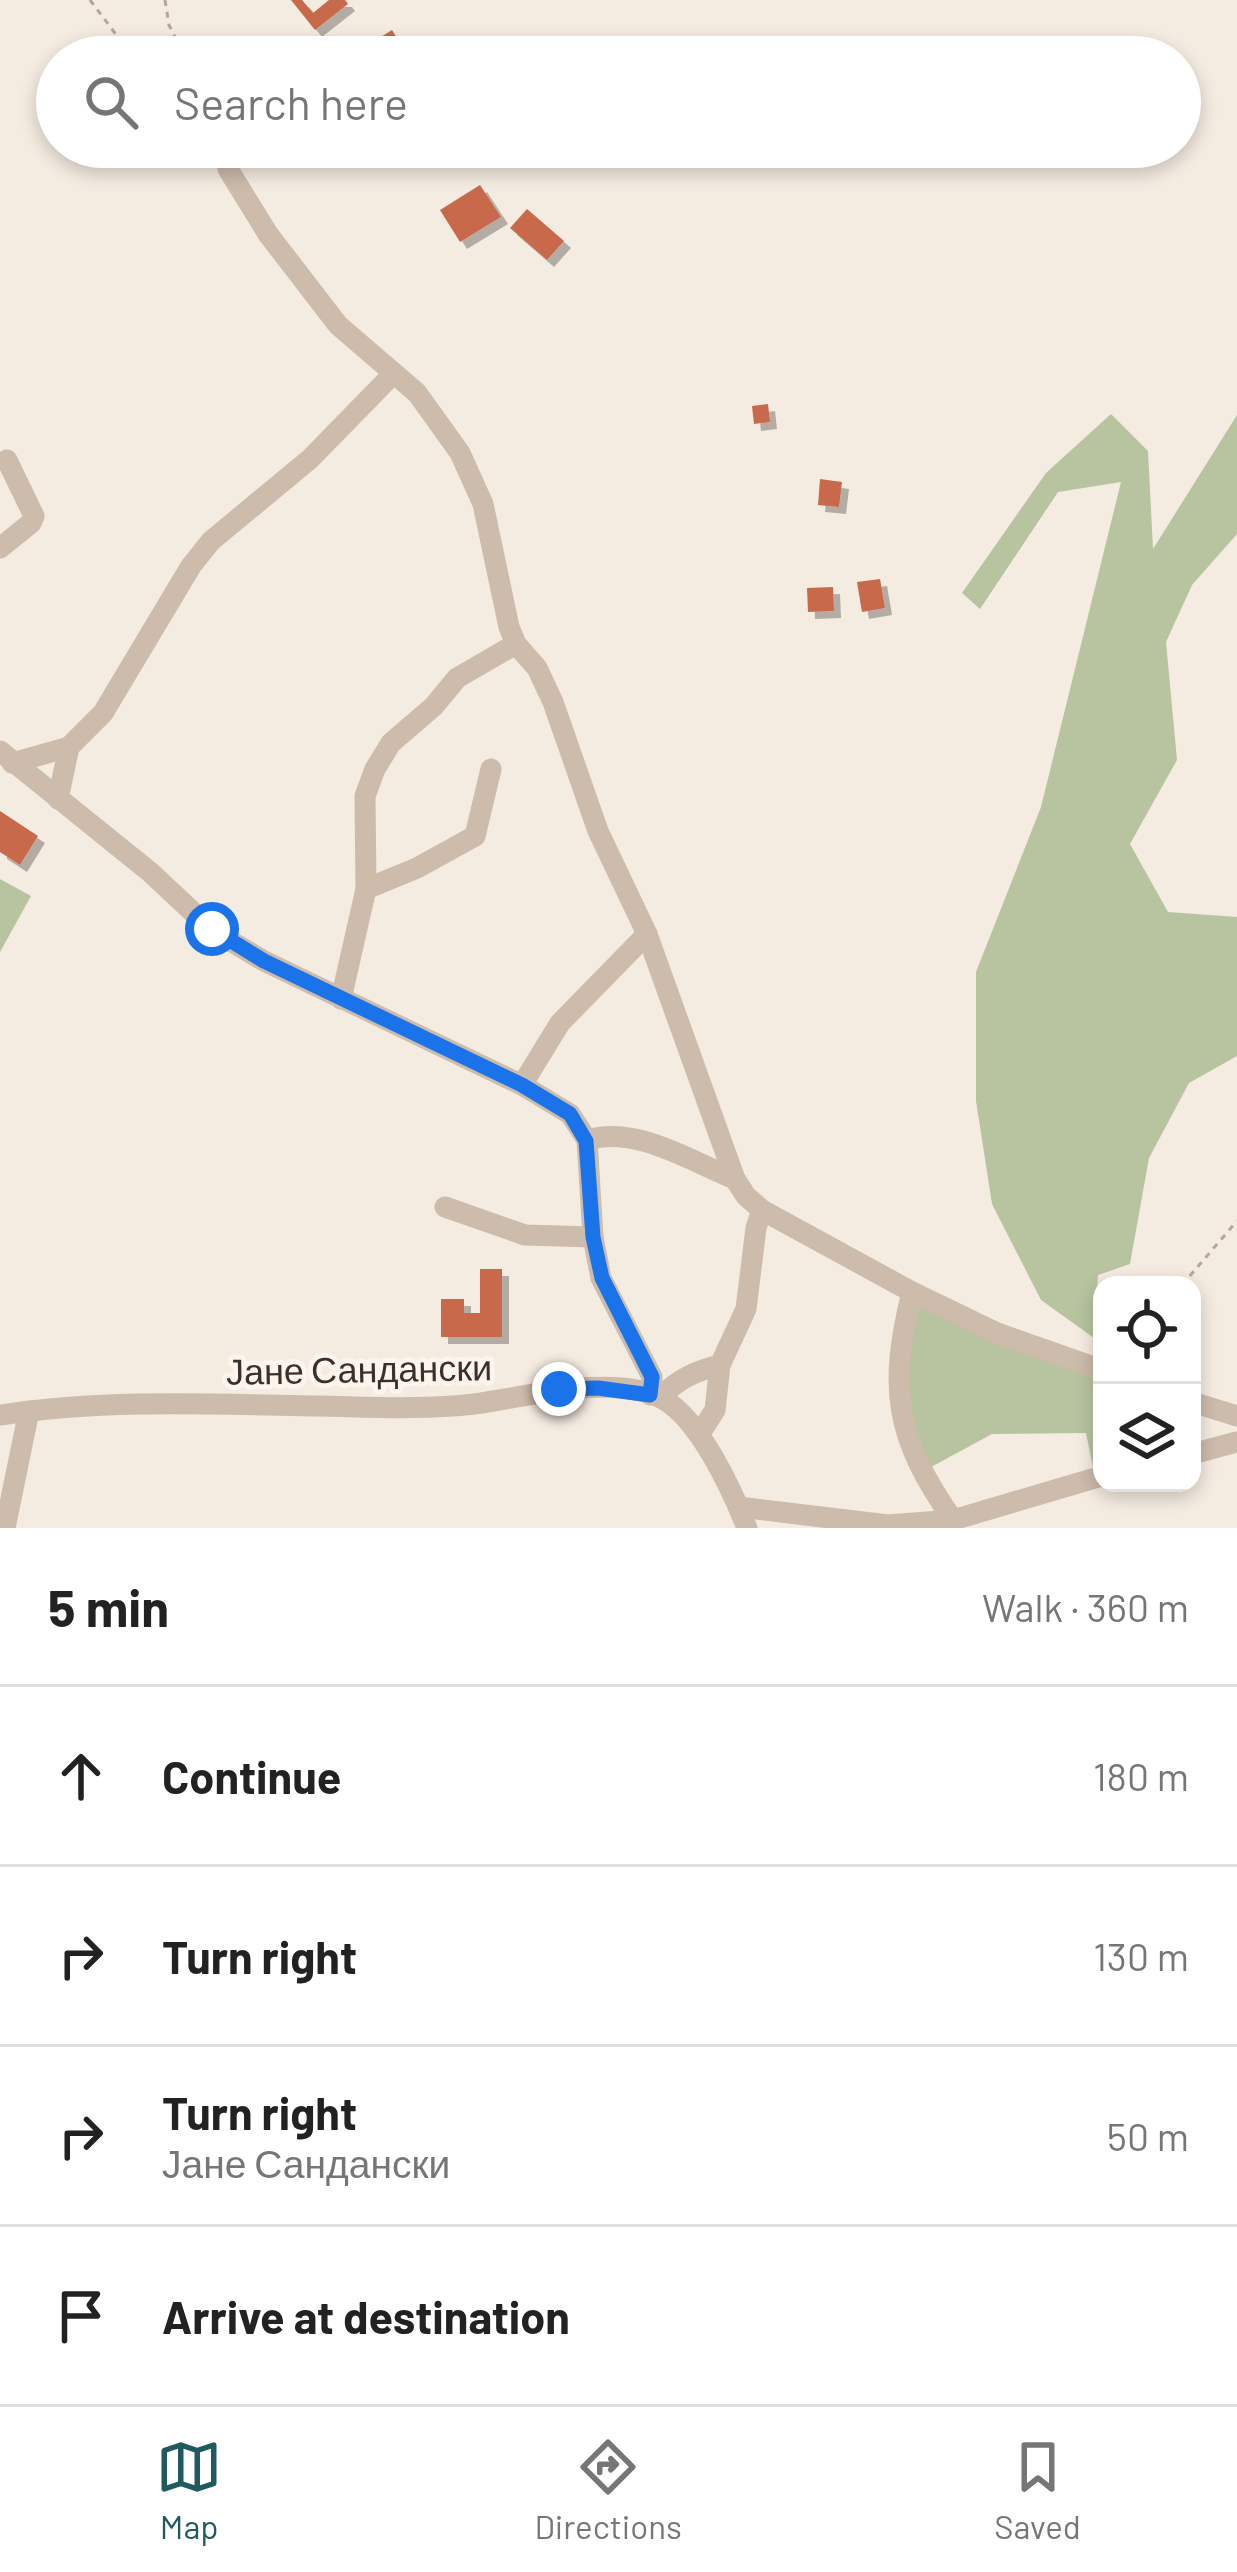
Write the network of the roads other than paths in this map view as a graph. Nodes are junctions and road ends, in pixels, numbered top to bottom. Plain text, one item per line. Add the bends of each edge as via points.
1 (228, 169) dead end
2 (394, 373) junction
3 (7, 460) dead end
4 (0, 548) edge
5 (516, 644) junction
6 (69, 747) junction
7 (6, 757) edge
8 (490, 770) dead end
9 (58, 799) junction
10 (366, 889) junction
11 (647, 934) junction
12 (341, 999) junction
13 (522, 1085) junction
14 (586, 1141) junction
15 (735, 1179) junction
16 (446, 1207) dead end
17 (762, 1210) junction
18 (593, 1237) junction
19 (912, 1292) junction
20 (720, 1365) junction
21 (1093, 1367) edge
22 (655, 1396) junction
23 (1201, 1405) edge
24 (29, 1411) junction
25 (0, 1415) edge
26 (1237, 1416) edge
27 (699, 1436) junction
28 (1237, 1442) edge
29 (1201, 1452) edge
30 (1093, 1479) edge
31 (5, 1513) edge
32 (743, 1518) edge
33 (952, 1520) junction

1 - 2 street via 338,325
2 - 5 street via 460,453 483,504
2 - 6 street via 190,566 103,713
3 - 4 street via 34,516
5 - 10 street via 458,678 375,769 365,796
5 - 11 street via 537,668
6 - 7 street
6 - 9 street
7 - 9 street
8 - 10 street via 475,836
9 - 12 street via 212,929
10 - 12 street
11 - 13 street via 560,1023
11 - 15 street
12 - 13 street
13 - 14 street via 570,1114
14 - 15 street via 638,1139
14 - 18 street
15 - 17 street
16 - 18 street via 525,1235
17 - 19 street
17 - 20 street via 746,1309
18 - 22 street via 602,1278
19 - 21 street
19 - 33 street via 896,1384 920,1473
20 - 22 street
20 - 27 street via 716,1410
22 - 24 street, Јане Сандански via 598,1388 410,1408 120,1402
22 - 27 street
23 - 26 street
24 - 25 street, Јане Сандански
24 - 31 street
27 - 32 street
28 - 29 street
30 - 33 street
32 - 33 street via 889,1526

